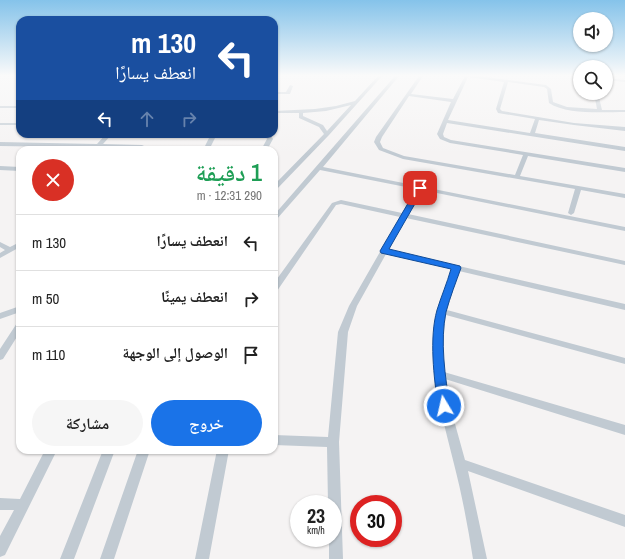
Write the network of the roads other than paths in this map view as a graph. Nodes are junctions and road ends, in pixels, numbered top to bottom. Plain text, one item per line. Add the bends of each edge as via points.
1 (357, 102) joint
2 (375, 102) edge
3 (403, 102) edge
4 (454, 102) edge
5 (500, 102) edge
6 (550, 102) edge
7 (598, 102) edge
8 (0, 106) edge
9 (16, 107) edge
10 (600, 111) junction
11 (625, 111) edge
12 (278, 112) edge
13 (301, 112) junction
14 (537, 118) junction
15 (445, 121) junction
16 (0, 124) edge
17 (16, 124) edge
18 (625, 129) edge
19 (327, 134) junction
20 (532, 135) junction
21 (105, 138) edge
22 (0, 144) edge
23 (98, 146) junction
24 (138, 146) edge
25 (625, 149) edge
26 (526, 154) junction
27 (321, 166) junction
28 (0, 168) edge
29 (16, 169) edge
30 (625, 170) edge
31 (517, 177) junction
32 (278, 185) edge
33 (420, 188) junction
34 (578, 188) junction
35 (625, 196) edge
36 (487, 199) junction
37 (571, 213) junction
38 (278, 214) edge
39 (404, 216) junction
40 (625, 224) edge
41 (625, 229) edge
42 (0, 244) edge
43 (16, 246) edge
44 (10, 250) junction
45 (384, 251) junction
46 (0, 256) edge
47 (625, 263) edge
48 (456, 268) junction
49 (278, 284) edge
50 (625, 307) edge
51 (16, 310) edge
52 (442, 311) junction
53 (0, 316) edge
54 (16, 332) edge
55 (0, 357) edge
56 (625, 362) edge
57 (439, 374) junction
58 (625, 430) edge
59 (278, 440) edge
60 (333, 442) junction
61 (49, 454) edge
62 (106, 454) edge
63 (143, 454) edge
64 (222, 454) edge
65 (460, 463) junction
66 (0, 504) edge
67 (23, 506) junction
68 (625, 521) edge
69 (0, 550) edge
70 (67, 559) edge
71 (107, 559) edge
72 (202, 559) edge
73 (336, 559) edge
74 (480, 559) edge

1 - 13 street via 331,109
1 - 19 street
2 - 27 street
3 - 31 street via 379,137 377,142 381,149 395,155
4 - 15 street
5 - 14 street via 498,110
6 - 10 street
7 - 10 street
8 - 9 street
10 - 11 street
12 - 13 street
13 - 19 street via 302,117 321,126
14 - 18 street
14 - 20 street
15 - 20 street
15 - 26 street via 440,134 446,139
16 - 17 street
19 - 32 street
20 - 25 street
21 - 23 street
22 - 23 street
23 - 24 street
26 - 30 street
26 - 31 street
27 - 33 street
27 - 36 street
27 - 38 street
28 - 29 street
31 - 34 street
33 - 36 street
33 - 39 street
34 - 35 street
34 - 37 street
36 - 37 street
36 - 41 street
37 - 40 street
39 - 45 street
39 - 47 street
39 - 49 street via 337,203
42 - 44 street
43 - 44 street
44 - 46 street
45 - 48 street
45 - 60 street via 353,306 343,332
48 - 50 street
48 - 52 street
51 - 53 street
52 - 56 street
52 - 57 street via 438,343
54 - 55 street
57 - 58 street
57 - 65 street via 444,406
59 - 60 street
60 - 73 street
61 - 67 street
62 - 70 street
63 - 71 street
64 - 72 street
65 - 68 street
65 - 74 street
66 - 67 street
67 - 69 street

